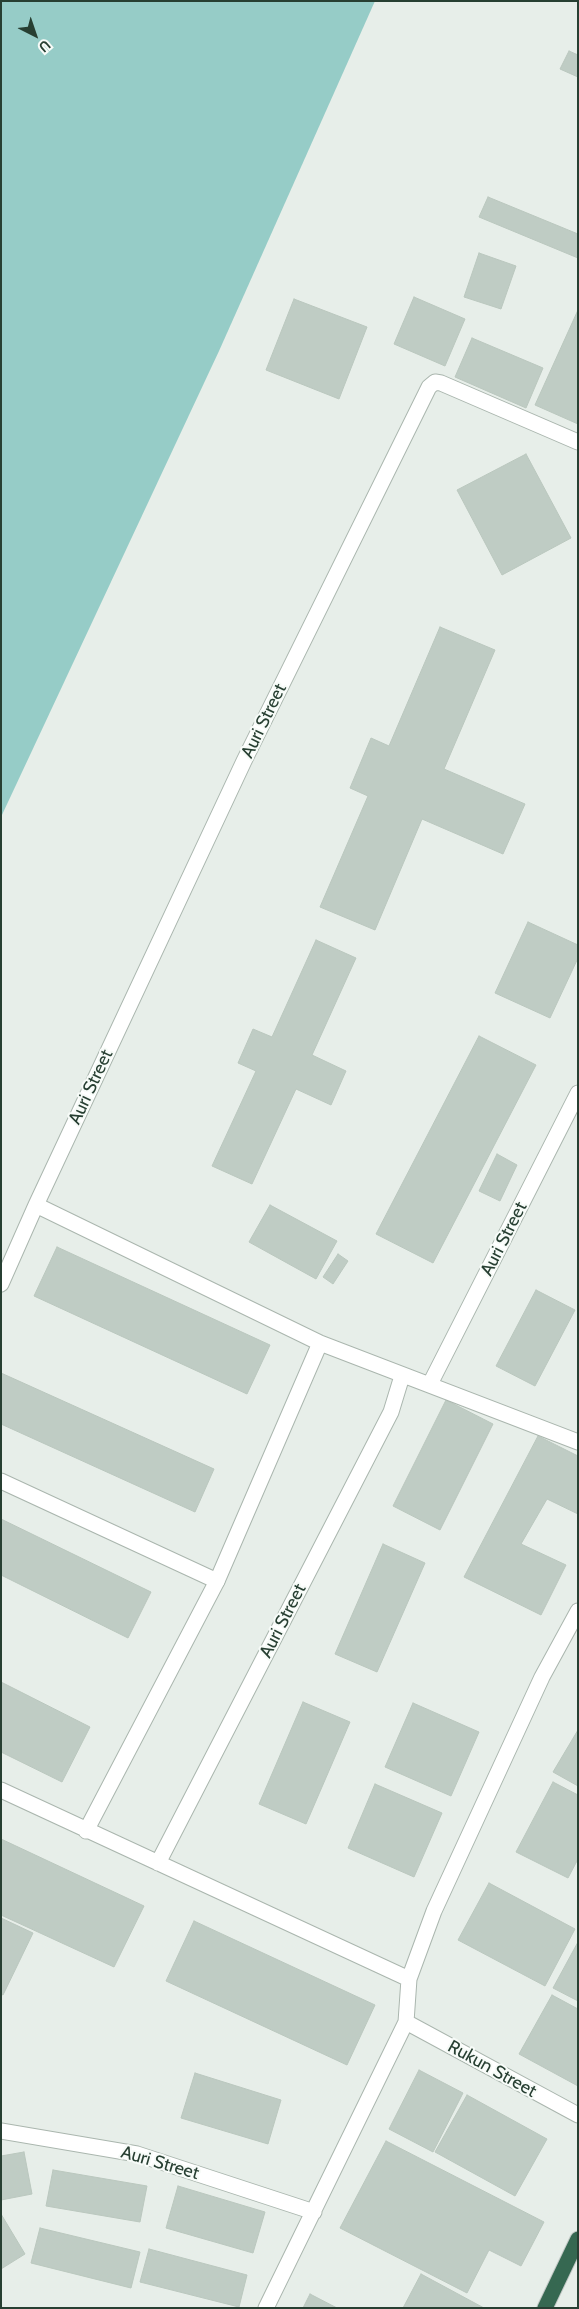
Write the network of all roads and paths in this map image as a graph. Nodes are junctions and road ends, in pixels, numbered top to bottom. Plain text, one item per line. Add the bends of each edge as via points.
1 (578, 442) edge
2 (578, 1093) edge
3 (36, 1205) junction
4 (1, 1284) edge
5 (320, 1343) junction
6 (402, 1376) junction
7 (430, 1384) junction
8 (578, 1442) edge
9 (1, 1481) edge
10 (217, 1581) junction
11 (578, 1611) edge
12 (1, 1790) edge
13 (86, 1831) junction
14 (158, 1863) junction
15 (409, 1979) junction
16 (406, 2022) junction
17 (578, 2115) edge
18 (1, 2131) edge
19 (314, 2212) junction
20 (578, 2239) edge
21 (266, 2308) edge
22 (544, 2308) edge

1 - 3 street, Auri Street via 441,383 435,382 428,387 244,761
2 - 7 street, Auri Street
3 - 4 street, Auri Street
3 - 5 street
5 - 6 street
5 - 10 street
6 - 7 street
6 - 14 street, Auri Street via 391,1412
7 - 8 street
9 - 10 street
10 - 13 street
11 - 15 street via 542,1677 434,1911
12 - 13 street
13 - 14 street
14 - 15 street
15 - 16 street
16 - 17 street, Rukun Street
16 - 19 street
18 - 19 street, Auri Street via 137,2154
19 - 21 street
20 - 22 highway

